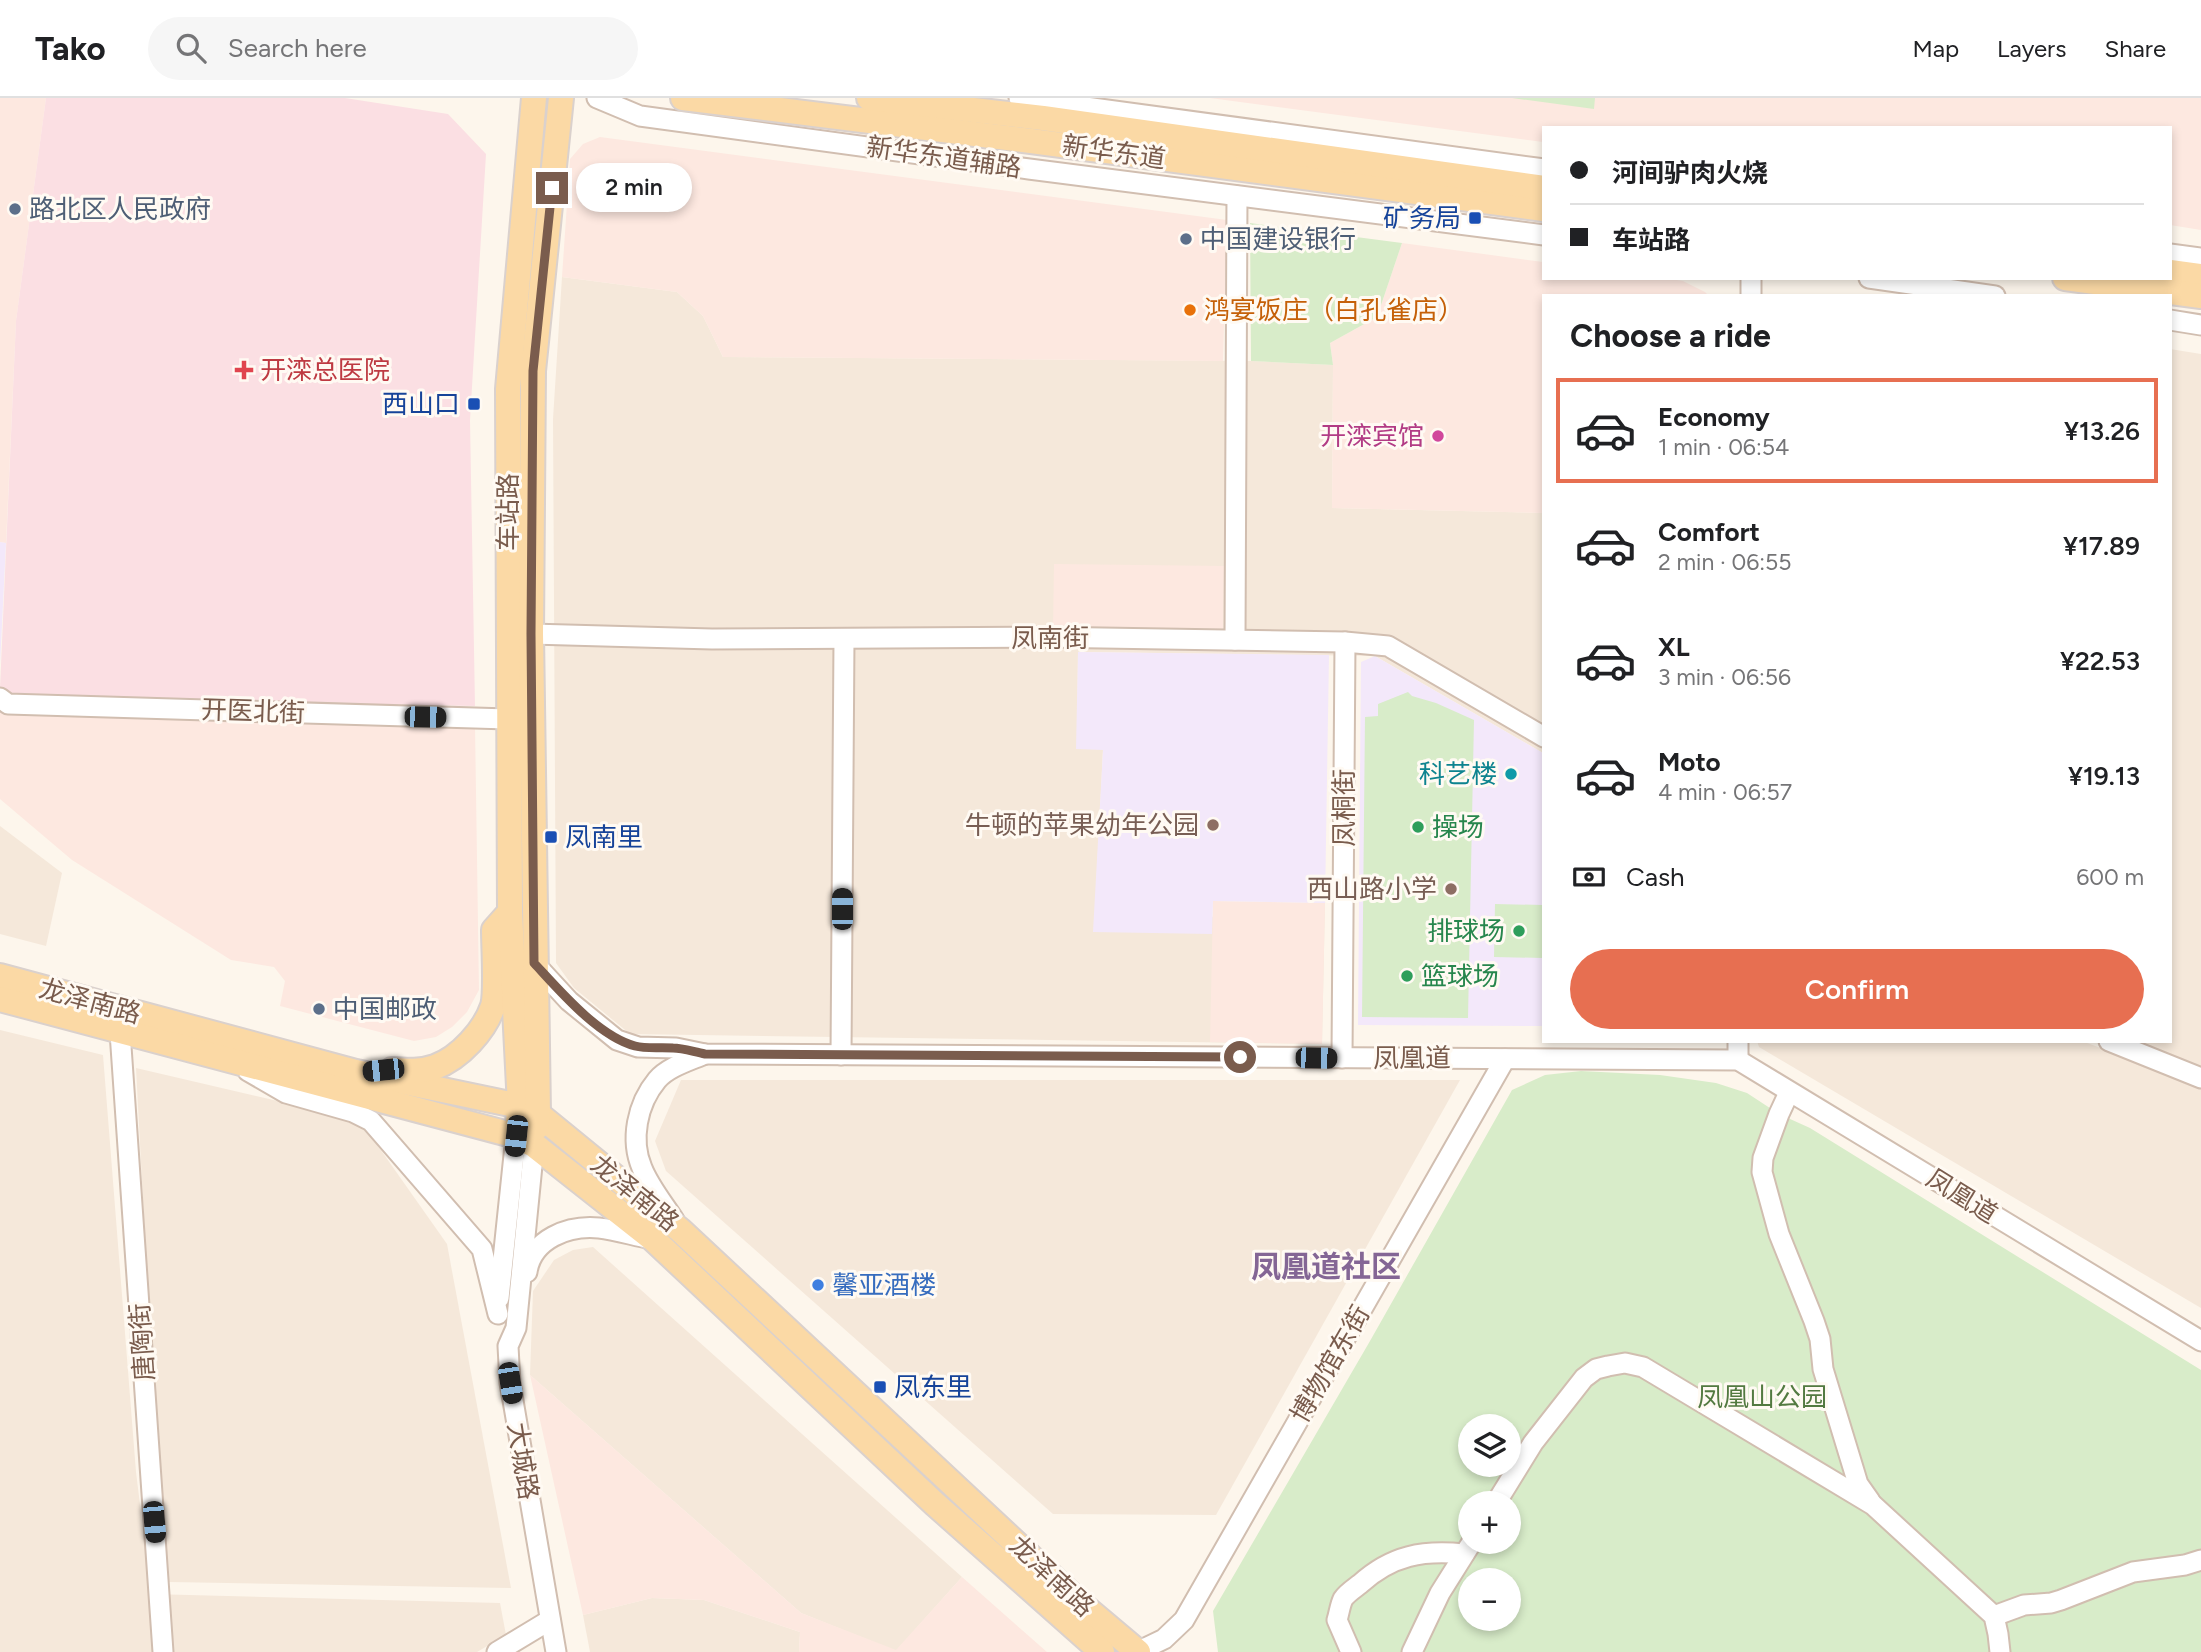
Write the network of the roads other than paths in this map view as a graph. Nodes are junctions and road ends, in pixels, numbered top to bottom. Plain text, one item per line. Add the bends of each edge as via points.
1 (534, 98) edge
2 (561, 98) edge
3 (597, 98) edge
4 (683, 98) edge
5 (869, 98) edge
6 (1019, 98) edge
7 (1542, 169) edge
8 (1542, 188) edge
9 (1237, 196) junction
10 (1542, 209) edge
11 (1542, 235) edge
12 (2172, 254) edge
13 (2201, 258) edge
14 (2172, 272) edge
15 (2201, 276) edge
16 (1883, 280) edge
17 (2080, 280) edge
18 (1980, 294) edge
19 (2201, 296) edge
20 (2172, 320) edge
21 (2201, 325) edge
22 (531, 634) junction
23 (844, 639) junction
24 (1234, 640) junction
25 (1345, 642) junction
26 (0, 698) edge
27 (508, 719) junction
28 (1542, 736) edge
29 (510, 912) junction
30 (534, 963) junction
31 (0, 976) edge
32 (0, 999) edge
33 (120, 1032) junction
34 (2114, 1043) edge
35 (1738, 1051) edge
36 (705, 1054) junction
37 (841, 1055) junction
38 (1342, 1058) junction
39 (1505, 1059) junction
40 (231, 1061) junction
41 (356, 1072) junction
42 (2201, 1078) edge
43 (1786, 1099) dead end
44 (529, 1110) junction
45 (525, 1140) junction
46 (680, 1230) junction
47 (653, 1239) junction
48 (498, 1314) junction
49 (516, 1328) junction
50 (2201, 1341) edge
51 (508, 1346) junction
52 (1503, 1491) edge
53 (1873, 1505) junction
54 (1458, 1549) edge
55 (1464, 1554) edge
56 (2201, 1560) edge
57 (1994, 1616) junction
58 (550, 1620) junction
59 (163, 1652) edge
60 (498, 1652) edge
61 (556, 1652) edge
62 (1102, 1652) edge
63 (1138, 1652) edge
64 (1351, 1652) edge
65 (1412, 1652) edge
66 (2000, 1652) edge

1 - 27 main road, 车站路 via 508,389
2 - 22 main road, 车站路 via 533,371
3 - 9 street, 新华东道辅路 via 640,116
4 - 10 main road, 新华东道
5 - 8 main road, 新华东道
6 - 7 street
9 - 11 street, 新华东道辅路
9 - 24 street
12 - 13 street
14 - 15 main road
16 - 18 street
17 - 19 main road
20 - 21 street
22 - 23 street, 凤南街
22 - 30 main road, 车站路
23 - 24 street, 凤南街
23 - 37 street
24 - 25 street, 凤南街
25 - 28 street, 凤南街 via 1388,646
25 - 38 street, 凤桐街
26 - 27 street, 开医北街 via 8,704
27 - 29 main road, 车站路
29 - 41 main road via 494,930 494,1003 470,1042 435,1067
29 - 44 main road, 车站路
30 - 36 street, 凤凰道 via 569,1002 617,1040 638,1047
30 - 44 main road, 车站路
31 - 41 main road, 龙泽南路
32 - 33 main road, 龙泽南路
33 - 40 main road, 龙泽南路
33 - 59 street, 唐陶街
34 - 42 street
35 - 39 street, 凤凰道
35 - 50 street, 凤凰道
36 - 37 street, 凤凰道
36 - 46 street via 658,1079 645,1100 635,1141 643,1171
37 - 38 street, 凤凰道
38 - 39 street, 凤凰道
39 - 63 street, 博物馆东街 via 1184,1620 1164,1639
40 - 45 main road, 龙泽南路
40 - 48 street via 286,1093 371,1121 482,1249
41 - 44 main road, 龙泽南路
43 - 53 street via 1762,1172 1779,1234 1814,1321 1823,1369 1858,1484
44 - 45 main road, 车站路
44 - 46 main road, 龙泽南路
45 - 47 main road, 龙泽南路
45 - 48 street
45 - 49 street, 大城路
46 - 63 main road, 龙泽南路
47 - 49 street via 578,1228 540,1245 529,1263 523,1312
47 - 62 main road, 龙泽南路 via 935,1504
48 - 51 street
49 - 51 street, 大城路
51 - 58 street, 大城路 via 510,1383
52 - 53 street via 1533,1443 1584,1378 1596,1369 1625,1363 1643,1367
53 - 57 street
54 - 64 street via 1410,1555 1388,1564 1344,1598 1337,1620
55 - 65 street
56 - 57 street via 2133,1572 2061,1600 2024,1605
57 - 66 street
58 - 60 street
58 - 61 street, 大城路

